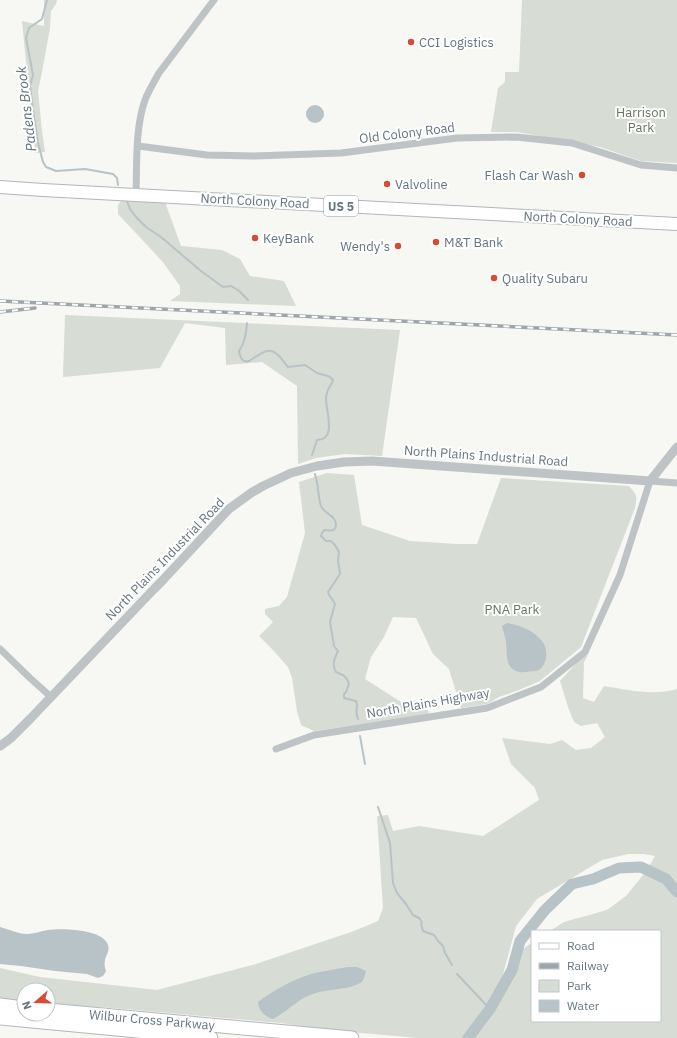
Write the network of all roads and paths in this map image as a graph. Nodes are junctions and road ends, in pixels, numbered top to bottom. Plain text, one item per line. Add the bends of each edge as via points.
1 (214, 0) edge
2 (138, 146) junction
3 (677, 168) edge
4 (0, 187) edge
5 (136, 195) junction
6 (677, 224) edge
7 (677, 447) edge
8 (650, 481) junction
9 (677, 483) edge
10 (0, 649) edge
11 (51, 697) junction
12 (0, 746) edge
13 (276, 749) dead end
14 (0, 1006) edge
15 (16, 1007) edge
16 (56, 1011) edge
17 (0, 1018) edge
18 (211, 1038) edge
19 (352, 1038) edge

1 - 2 street via 152,85 141,117
2 - 3 street, Old Colony Road via 207,155 254,156 341,153 457,138 516,137 572,143 641,165
2 - 5 street
4 - 5 main road, North Colony Road / US 5
5 - 6 main road, North Colony Road / US 5
7 - 8 street, North Plains Highway
8 - 9 street
8 - 11 street, North Plains Industrial Road via 372,461 316,466 291,473 251,493 229,509
8 - 13 street, North Plains Highway via 620,575 585,652 540,687 488,708 314,735
10 - 11 street
11 - 12 street, North Plains Industrial Road
14 - 15 highway
16 - 19 highway, Wilbur Cross Parkway
17 - 18 highway, Wilbur Cross Parkway

